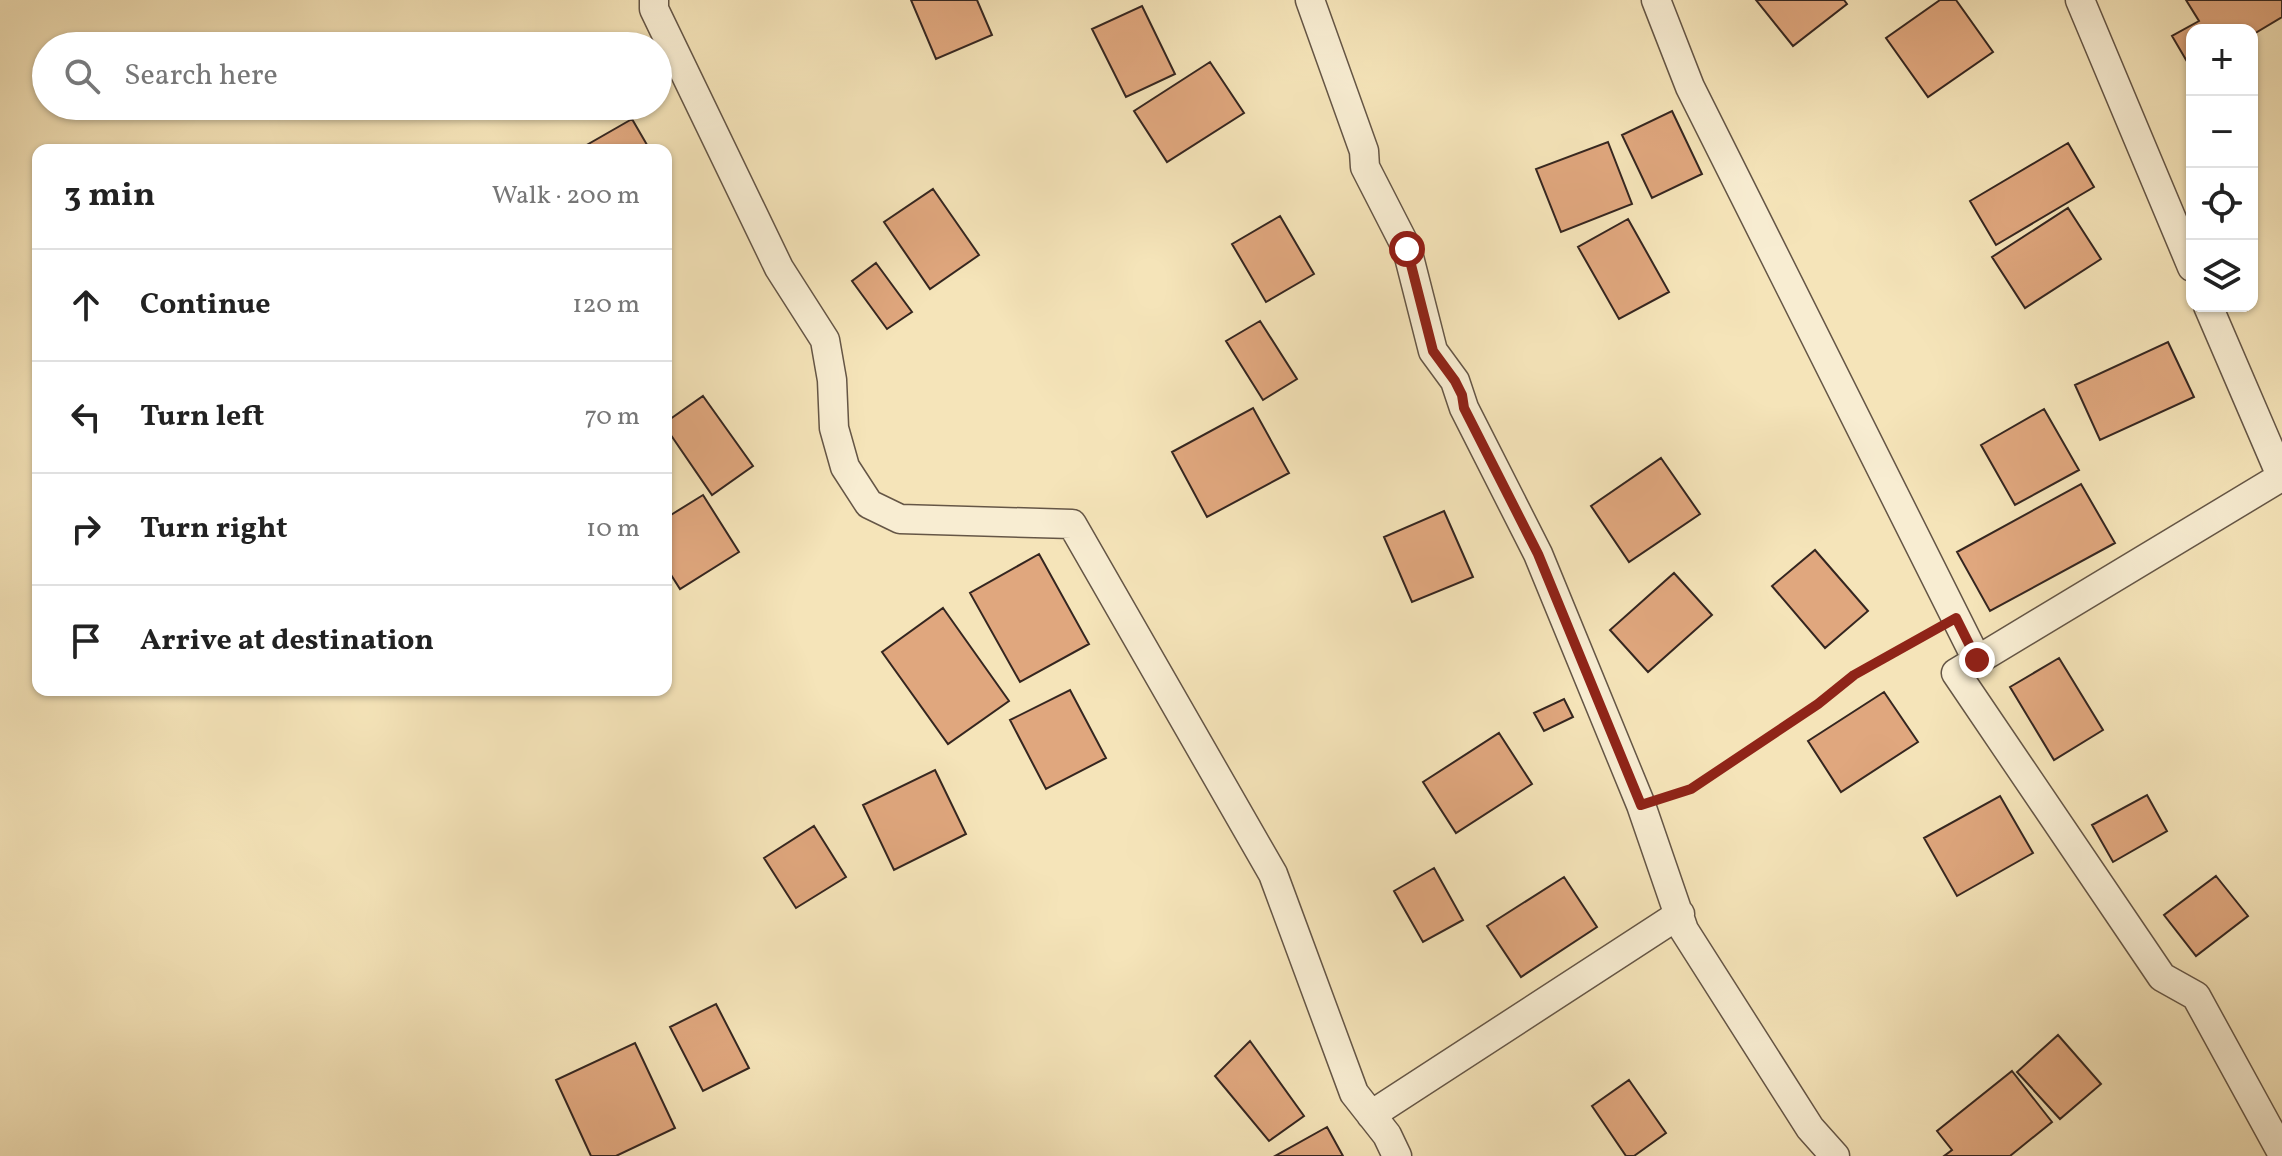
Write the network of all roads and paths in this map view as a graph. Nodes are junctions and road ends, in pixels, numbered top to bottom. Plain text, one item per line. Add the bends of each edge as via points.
1 (654, 0) edge
2 (1310, 0) edge
3 (1656, 0) edge
4 (2080, 0) edge
5 (665, 32) edge
6 (672, 46) edge
7 (2186, 253) edge
8 (2211, 312) edge
9 (2282, 478) edge
10 (1956, 618) junction
11 (1977, 660) junction
12 (1641, 805) junction
13 (1680, 914) junction
14 (1371, 1115) junction
15 (2282, 1153) edge
16 (1397, 1156) edge
17 (1835, 1156) edge

1 - 5 street
2 - 12 street via 1364,151 1365,167 1407,249 1433,351 1455,381 1538,554
3 - 10 street via 1690,87
4 - 7 street
6 - 14 street via 779,268 825,340 834,428 845,467 869,504 900,519 1072,524 1273,874 1354,1093
8 - 9 street
9 - 11 street
10 - 11 street
10 - 12 path via 1854,675 1691,789
11 - 15 street via 1956,673 2162,977 2196,996
12 - 13 street
13 - 14 street
13 - 17 street via 1684,930 1810,1128
14 - 16 street

